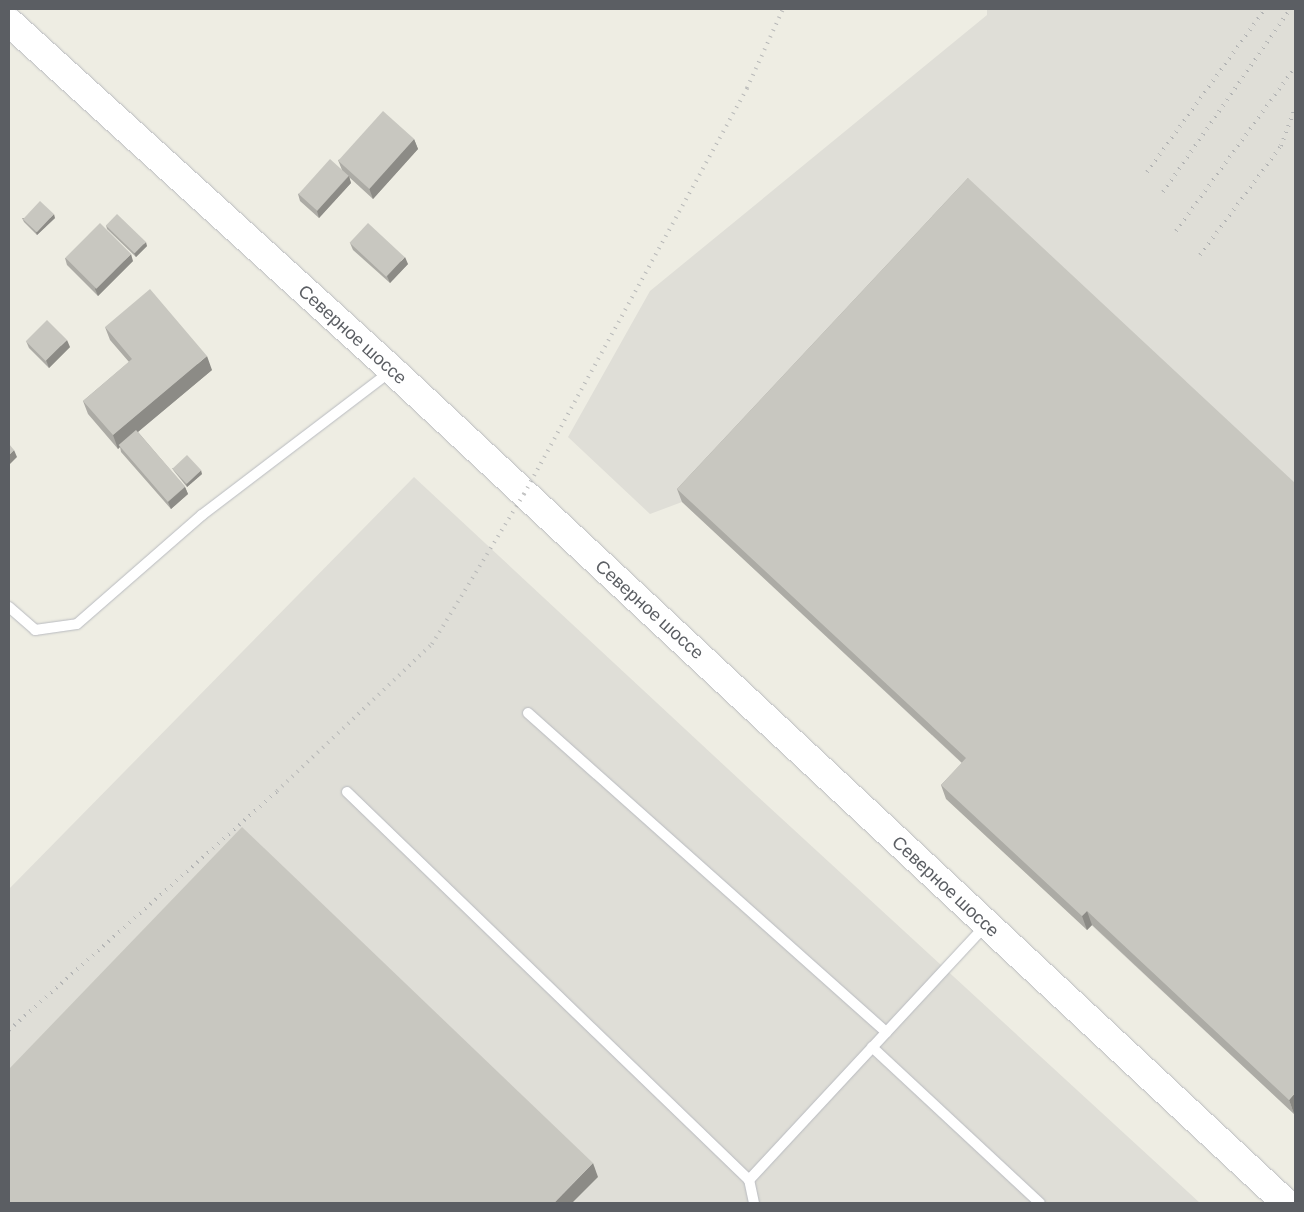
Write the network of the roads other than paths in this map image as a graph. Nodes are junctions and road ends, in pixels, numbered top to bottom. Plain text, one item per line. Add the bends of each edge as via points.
1 (9, 22) edge
2 (392, 370) junction
3 (9, 607) edge
4 (528, 713) dead end
5 (347, 792) dead end
6 (987, 924) junction
7 (886, 1032) junction
8 (872, 1047) junction
9 (749, 1180) junction
10 (754, 1203) edge
11 (1040, 1203) edge
12 (1286, 1203) edge

1 - 2 main road, Северное шоссе
2 - 3 lane via 202,515 77,624 35,630
2 - 6 main road, Северное шоссе
4 - 7 lane
5 - 9 lane
6 - 7 lane
6 - 12 main road, Северное шоссе
7 - 8 lane
8 - 9 lane
8 - 11 lane
9 - 10 lane

